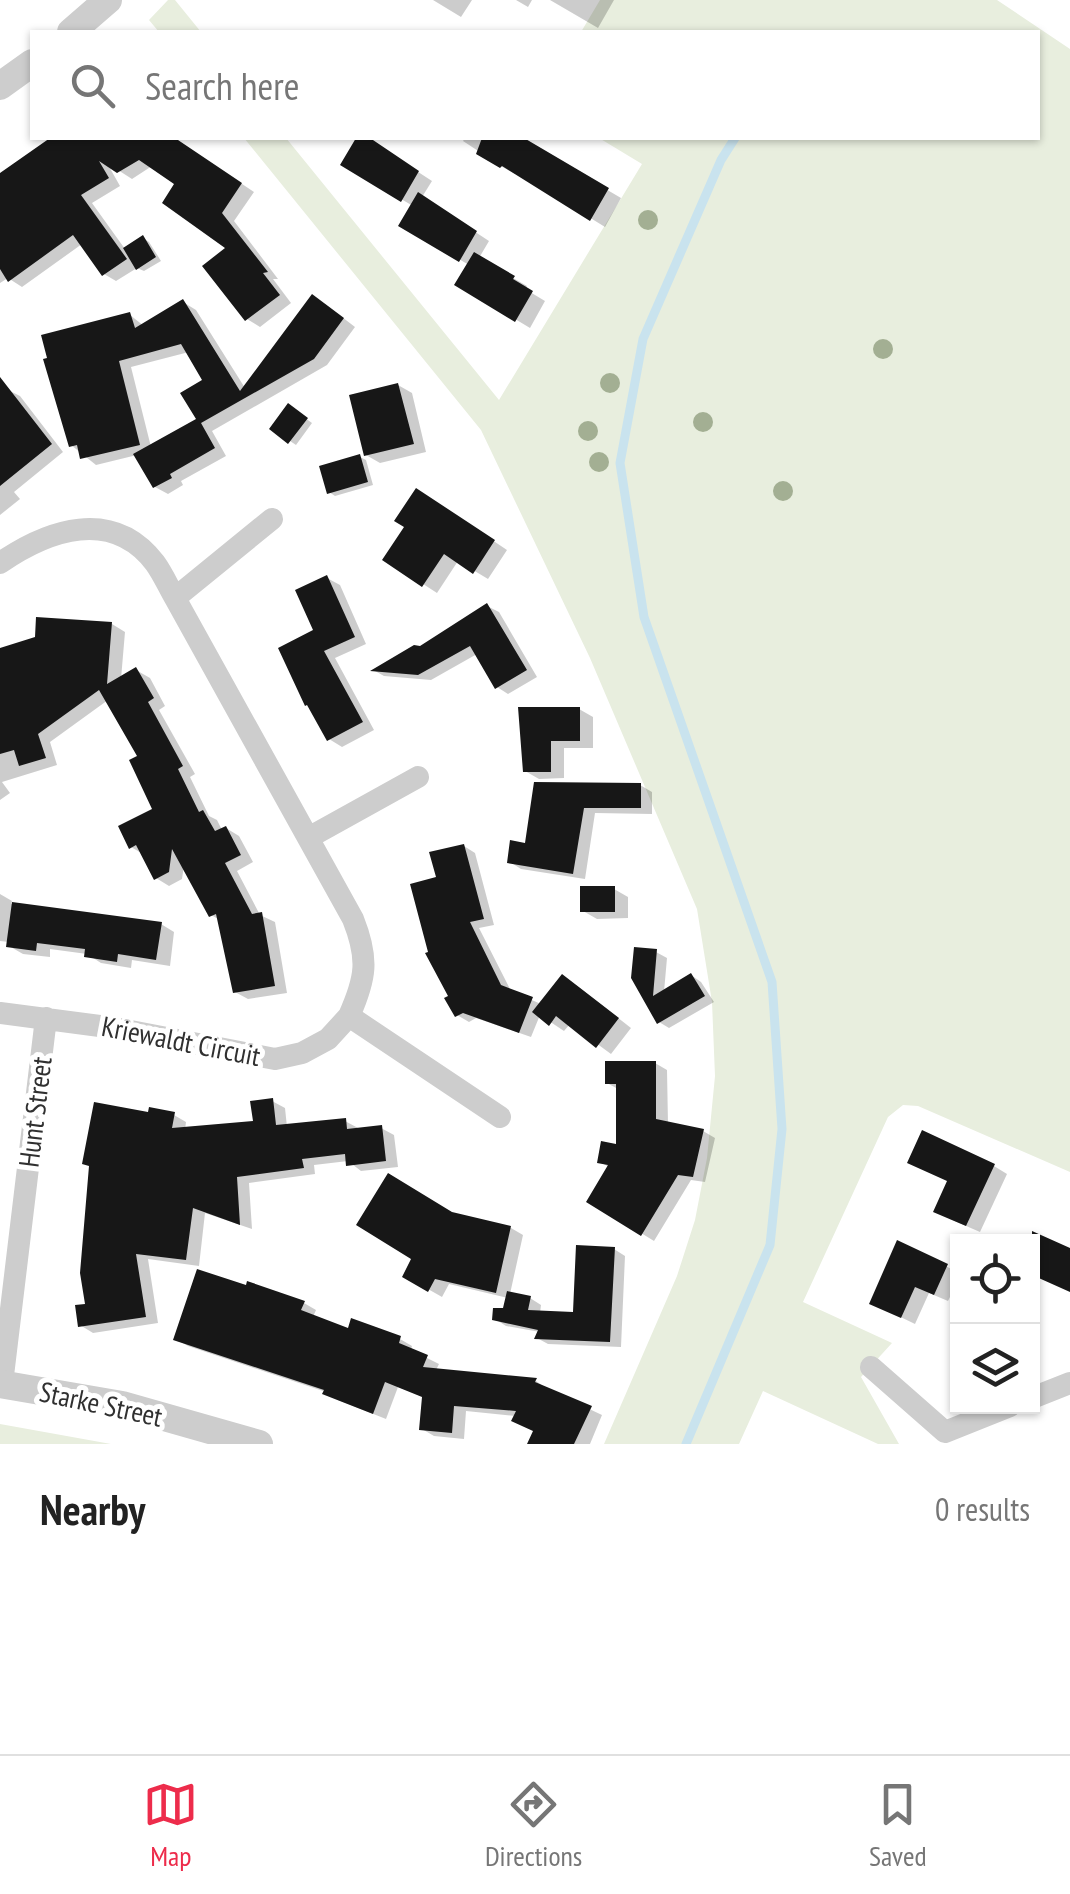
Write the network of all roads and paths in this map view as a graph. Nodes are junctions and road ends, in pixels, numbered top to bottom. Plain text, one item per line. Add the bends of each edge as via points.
1 (108, 0) edge
2 (73, 30) edge
3 (30, 64) edge
4 (0, 86) edge
5 (272, 519) dead end
6 (0, 563) edge
7 (175, 598) junction
8 (418, 777) dead end
9 (308, 838) junction
10 (0, 1014) edge
11 (349, 1016) junction
12 (46, 1018) junction
13 (500, 1117) dead end
14 (871, 1366) dead end
15 (1070, 1383) edge
16 (1, 1384) edge
17 (1040, 1395) edge
18 (994, 1414) edge
19 (944, 1438) edge
20 (259, 1444) edge

1 - 2 street
3 - 4 street
5 - 7 street
6 - 7 street via 45,536 80,528 114,533 154,561
7 - 9 street
8 - 9 street
9 - 11 street via 364,944 364,974
10 - 12 street, Kriewaldt Circuit
11 - 12 street, Kriewaldt Circuit via 302,1054 275,1059
11 - 13 street
12 - 16 street, Hunt Street
14 - 19 street
15 - 17 street
16 - 20 street, Starke Street via 122,1405
18 - 19 street

